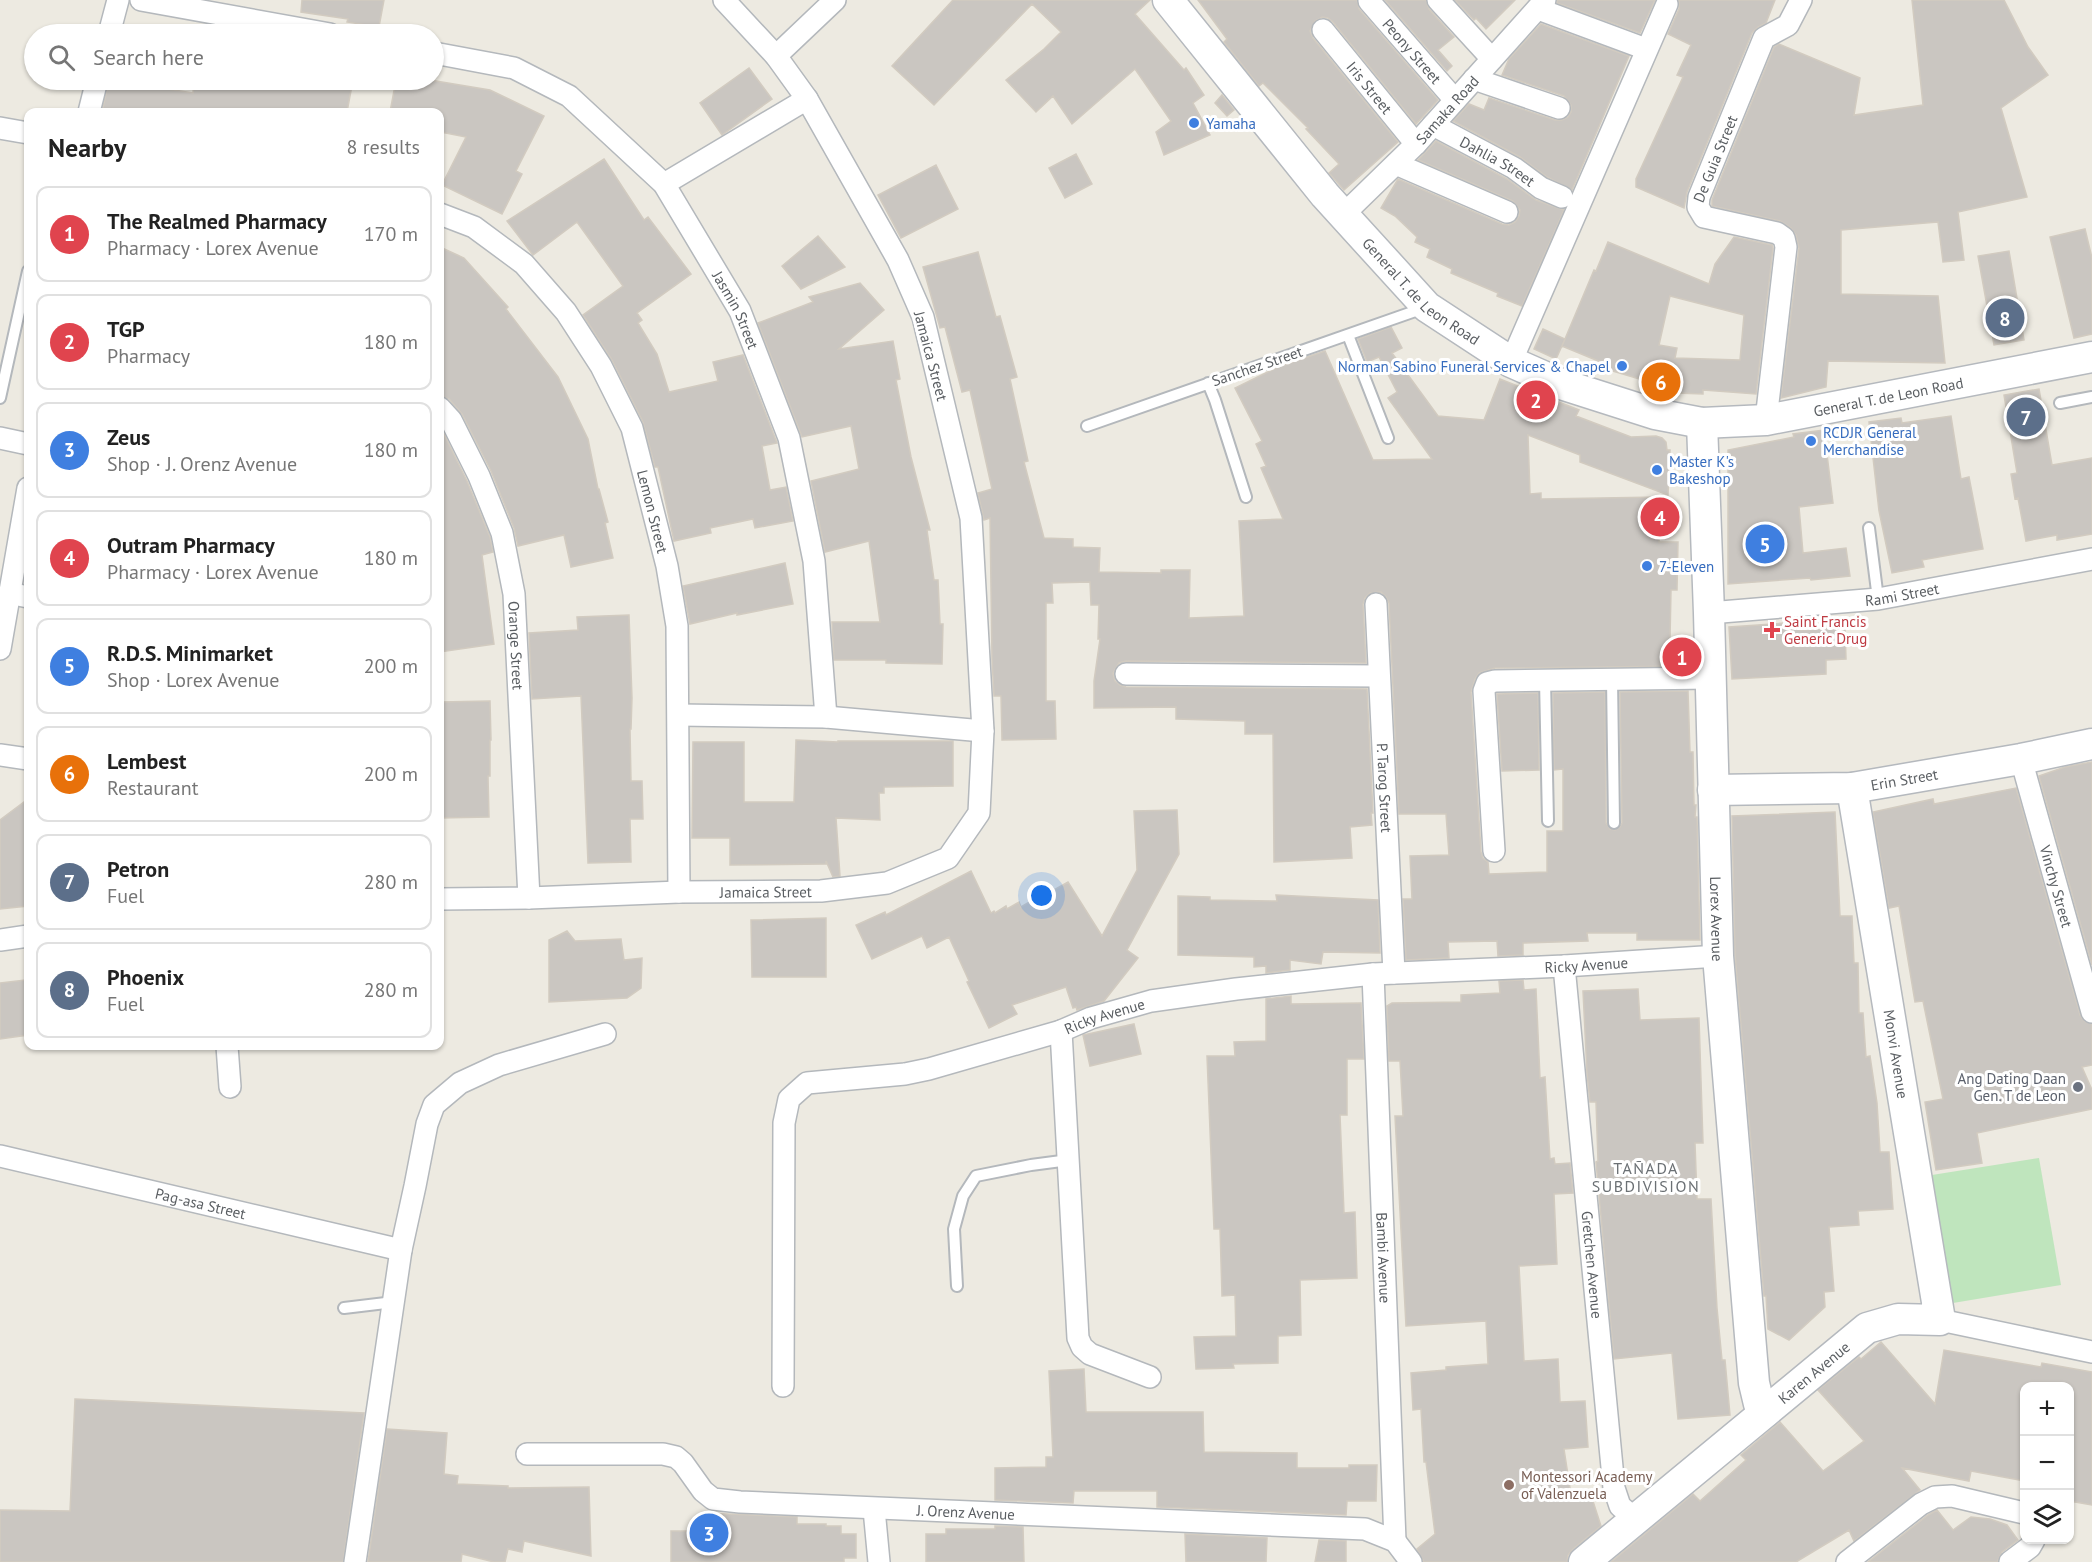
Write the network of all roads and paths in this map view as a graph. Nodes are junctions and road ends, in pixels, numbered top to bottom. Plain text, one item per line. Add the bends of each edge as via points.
1 (118, 0) edge
2 (141, 0) edge
3 (724, 0) edge
4 (835, 0) edge
5 (1168, 0) edge
6 (1438, 0) edge
7 (1801, 0) edge
8 (1369, 1) edge
9 (1667, 4) dead end
10 (1533, 6) edge
11 (112, 24) edge
12 (274, 24) edge
13 (1323, 30) dead end
14 (1646, 49) junction
15 (444, 55) edge
16 (776, 56) junction
17 (1492, 59) junction
18 (1474, 79) junction
19 (94, 90) edge
20 (807, 99) junction
21 (1455, 100) junction
22 (90, 108) edge
23 (1559, 108) dead end
24 (1432, 125) junction
25 (0, 128) edge
26 (24, 132) edge
27 (1416, 144) junction
28 (1396, 164) junction
29 (664, 184) junction
30 (1562, 197) dead end
31 (1507, 212) dead end
32 (1344, 215) junction
33 (444, 216) edge
34 (24, 289) edge
35 (1427, 307) junction
36 (1348, 334) junction
37 (2092, 357) edge
38 (1511, 362) junction
39 (1208, 383) junction
40 (2092, 397) edge
41 (0, 398) edge
42 (2060, 403) dead end
43 (444, 412) edge
44 (1766, 420) junction
45 (1702, 423) junction
46 (1087, 426) dead end
47 (0, 438) edge
48 (1388, 438) dead end
49 (24, 443) edge
50 (1246, 497) dead end
51 (1869, 528) dead end
52 (24, 536) edge
53 (2092, 559) edge
54 (19, 595) edge
55 (1878, 599) junction
56 (1376, 604) dead end
57 (1709, 613) junction
58 (0, 649) edge
59 (1126, 674) dead end
60 (1378, 676) junction
61 (1710, 678) junction
62 (1612, 679) junction
63 (1545, 680) junction
64 (679, 715) junction
65 (826, 717) junction
66 (983, 730) junction
67 (2092, 744) edge
68 (0, 755) edge
69 (24, 758) edge
70 (2021, 759) junction
71 (1852, 788) junction
72 (1713, 790) junction
73 (1548, 821) dead end
74 (1614, 823) dead end
75 (1494, 851) dead end
76 (679, 891) junction
77 (529, 898) junction
78 (444, 899) edge
79 (24, 937) edge
80 (0, 940) edge
81 (1718, 956) junction
82 (1564, 966) junction
83 (1384, 974) junction
84 (2092, 1012) edge
85 (1061, 1031) junction
86 (605, 1034) dead end
87 (227, 1050) edge
88 (230, 1087) dead end
89 (0, 1156) edge
90 (1069, 1160) junction
91 (401, 1250) junction
92 (957, 1286) dead end
93 (394, 1302) junction
94 (344, 1308) dead end
95 (1940, 1320) junction
96 (2092, 1352) edge
97 (1150, 1377) dead end
98 (783, 1386) dead end
99 (1765, 1412) junction
100 (527, 1454) dead end
101 (874, 1509) junction
102 (2020, 1513) edge
103 (1635, 1519) junction
104 (1395, 1541) junction
105 (2032, 1544) edge
106 (355, 1562) edge
107 (879, 1562) edge
108 (1411, 1562) edge
109 (1584, 1562) edge
110 (1848, 1562) edge
111 (2010, 1562) edge

1 - 11 street
2 - 12 street
3 - 16 street, Jamaica Street
4 - 16 street
5 - 32 street, General T. de Leon Road
6 - 17 street
7 - 44 street, De Guia Street via 1788,25 1764,38 1698,207 1704,217 1777,233 1784,238
8 - 21 street, Peony Street
9 - 14 street
10 - 14 street
10 - 17 street, Samaka Road
13 - 27 street, Iris Street
14 - 38 street
15 - 29 street, Jasmin Street via 514,68 569,96
16 - 20 street, Jamaica Street
17 - 18 street, Samaka Road
18 - 21 street, Samaka Road
18 - 23 street
19 - 22 street
20 - 29 street
20 - 66 street, Jamaica Street via 898,260 923,318 971,518
21 - 24 street, Samaka Road
24 - 27 street, Samaka Road
24 - 30 street, Dahlia Street
25 - 26 street
27 - 28 street, Samaka Road
28 - 31 street
28 - 32 street, Samaka Road
29 - 65 street, Jasmin Street via 740,311 789,438 814,561
32 - 35 street, General T. de Leon Road
33 - 64 street, Lemon Street via 474,227 524,264 566,312 601,366 632,428 667,566 677,626
34 - 41 lane
35 - 36 lane, Sanchez Street
35 - 38 street, General T. de Leon Road
36 - 39 lane, Sanchez Street
36 - 48 lane
37 - 44 street, General T. de Leon Road
38 - 45 street, General T. de Leon Road via 1561,384 1655,414
39 - 46 lane, Sanchez Street
39 - 50 lane
40 - 42 lane
43 - 77 street, Orange Street via 498,523 514,594
44 - 45 street, General T. de Leon Road
45 - 57 street, Lorex Avenue
47 - 49 street
51 - 55 lane
52 - 54 street
53 - 55 street, Rami Street
54 - 58 street
55 - 57 street, Rami Street
56 - 60 street, P. Tarog Street
57 - 61 street, Lorex Avenue
59 - 60 street
60 - 83 street, P. Tarog Street
61 - 62 street
61 - 72 street, Lorex Avenue
62 - 63 street
62 - 74 lane
63 - 73 lane
63 - 75 street via 1495,681 1487,683 1484,691
64 - 65 street
64 - 76 street, Lemon Street
65 - 66 street
66 - 76 street, Jamaica Street via 979,813 948,858 887,883 820,891
67 - 70 street, Erin Street
68 - 69 street
70 - 71 street, Erin Street
70 - 84 street, Vinchy Street
71 - 72 street, Erin Street
71 - 95 street, Monvi Avenue
72 - 81 street, Lorex Avenue
76 - 77 street, Jamaica Street
77 - 78 street, Jamaica Street
79 - 80 street
81 - 82 street, Ricky Avenue
81 - 99 street, Lorex Avenue via 1754,1383
82 - 83 street, Ricky Avenue
82 - 103 street, Gretchen Avenue via 1614,1488 1620,1506
83 - 85 street, Ricky Avenue via 1151,1001 1090,1017
83 - 104 street, Bambi Avenue
85 - 90 street
85 - 98 street, Ricky Avenue via 905,1074 807,1083 789,1099 784,1122
86 - 91 street via 499,1065 460,1083 434,1105
87 - 88 street
89 - 91 street, Pag-asa Street
90 - 92 lane via 976,1176 963,1196 954,1229
90 - 97 street via 1078,1338 1090,1354
91 - 93 street
93 - 94 lane
93 - 106 street
95 - 96 street, Karen Avenue
95 - 99 street, Karen Avenue via 1898,1319 1867,1328
99 - 103 street, Karen Avenue
100 - 101 street, J. Orenz Avenue via 663,1454 683,1463 713,1499
101 - 104 street, J. Orenz Avenue via 1365,1528
101 - 107 street
102 - 110 street via 1952,1496 1935,1497
103 - 109 street, Karen Avenue
104 - 108 street, J. Orenz Avenue
105 - 111 street

